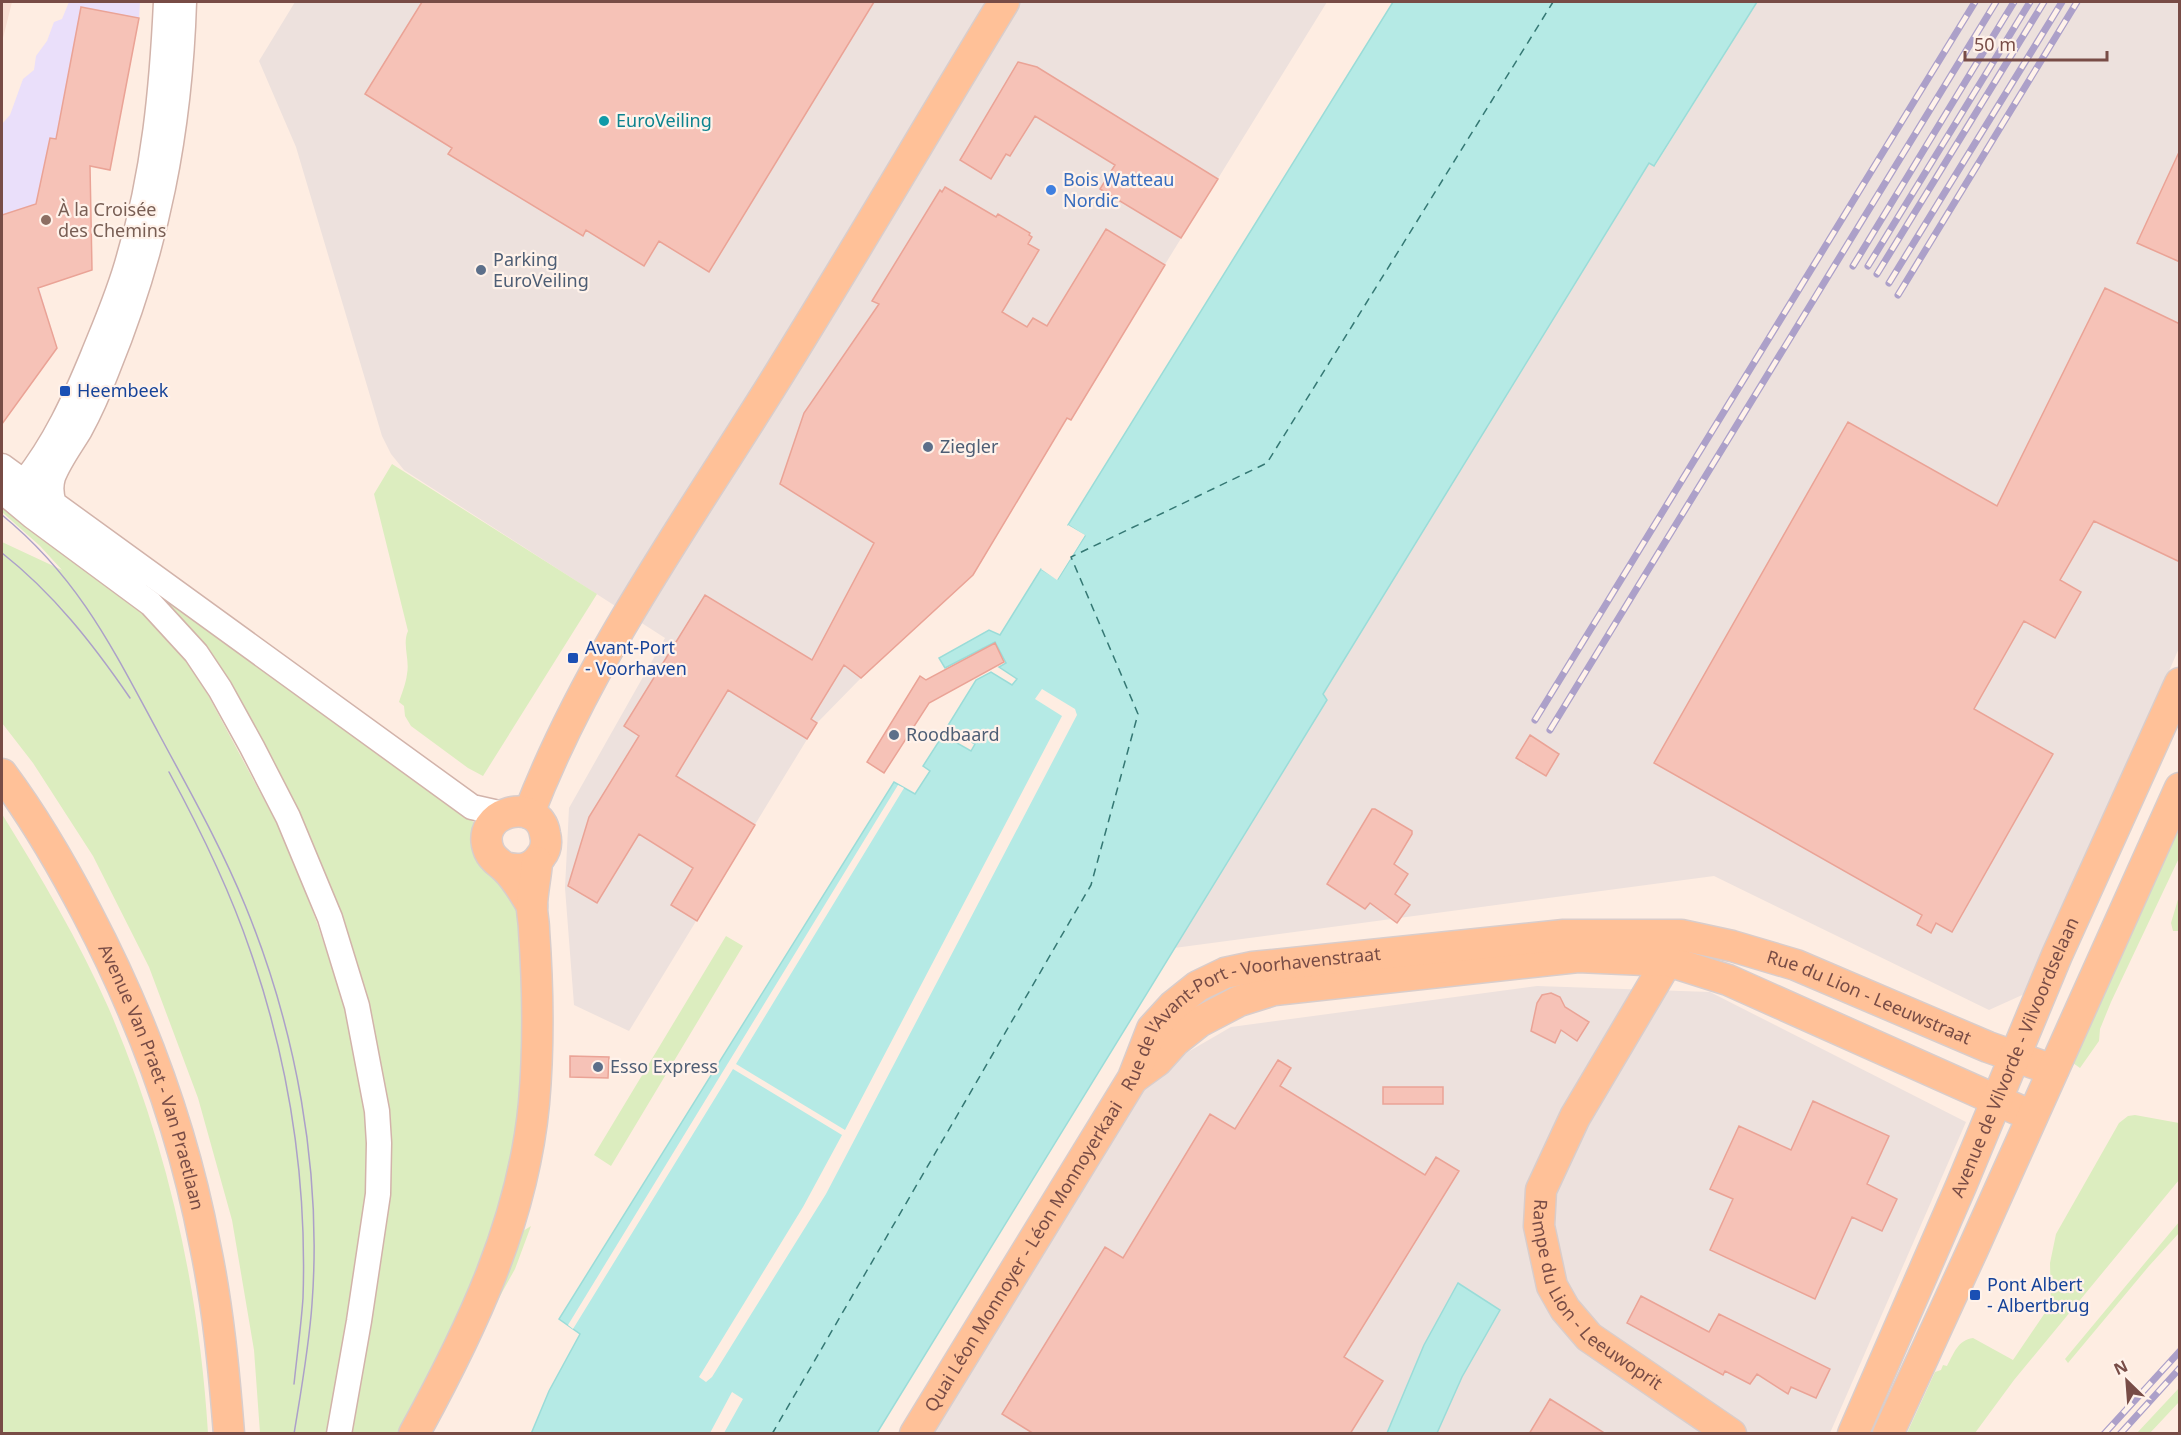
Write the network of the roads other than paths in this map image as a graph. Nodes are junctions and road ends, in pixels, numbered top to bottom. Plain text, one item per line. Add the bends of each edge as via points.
1 (166, 2) edge
2 (184, 2) edge
3 (1004, 2) edge
4 (2, 466) edge
5 (24, 482) junction
6 (2, 491) edge
7 (54, 504) junction
8 (2180, 683) edge
9 (2, 774) edge
10 (2180, 788) edge
11 (506, 821) junction
12 (537, 862) junction
13 (504, 867) junction
14 (532, 906) junction
15 (1681, 935) junction
16 (1668, 961) junction
17 (2014, 1055) junction
18 (2053, 1070) junction
19 (1133, 1078) junction
20 (1996, 1101) junction
21 (2032, 1116) junction
22 (1899, 1329) junction
23 (1930, 1341) junction
24 (421, 1421) edge
25 (229, 1427) edge
26 (339, 1434) edge
27 (408, 1434) edge
28 (915, 1434) edge
29 (1731, 1434) edge
30 (1853, 1434) edge
31 (1888, 1434) edge

1 - 5 street via 164,64 154,147 129,257 74,403 49,449
2 - 7 street via 177,105 155,228 135,299 108,370 54,476
3 - 11 main road
4 - 5 street
5 - 7 street
6 - 26 street via 151,604 196,653 288,817 330,918 357,1006 377,1111 379,1143 378,1194
7 - 11 street via 472,807
8 - 17 main road, Avenue de Vilvorde - Vilvoordselaan
9 - 25 main road, Avenue Van Praet - Van Praetlaan via 75,891 150,1048 182,1148 203,1235
10 - 18 main road, Avenue de Vilvorde - Vilvoordselaan
11 - 12 main road via 538,820 546,841
11 - 13 main road via 487,844 490,854
12 - 13 main road via 516,870
12 - 14 main road
13 - 14 main road
14 - 24 main road via 537,1050 524,1168 509,1224 467,1335
15 - 16 main road, Rampe du Lion - Leeuwoprit
15 - 17 main road, Rue du Lion - Leeuwstraat via 1796,965
15 - 19 main road, Rue de l'Avant-Port - Voorhavenstraat via 1564,935 1224,973 1198,986 1152,1029
16 - 19 main road, Rue de l'Avant-Port - Voorhavenstraat via 1578,957 1274,990 1239,1001 1199,1022
16 - 20 main road, Rue du Lion - Leeuwstraat via 1728,980
16 - 29 main road, Rampe du Lion - Leeuwoprit via 1575,1118 1541,1190 1539,1226 1552,1286 1589,1337
17 - 18 main road, Rue du Lion - Leeuwstraat
17 - 20 main road, Avenue de Vilvorde - Vilvoordselaan
18 - 21 main road, Avenue de Vilvorde - Vilvoordselaan
19 - 28 main road, Quai Léon Monnoyer - Léon Monnoyerkaai
20 - 21 main road, Rue du Lion - Leeuwstraat
20 - 22 main road, Avenue de Vilvorde - Vilvoordselaan
21 - 23 main road, Avenue de Vilvorde - Vilvoordselaan
22 - 23 street
22 - 30 main road, Avenue de Vilvorde - Vilvoordselaan
23 - 31 main road, Avenue de Vilvorde - Vilvoordselaan
24 - 27 main road

